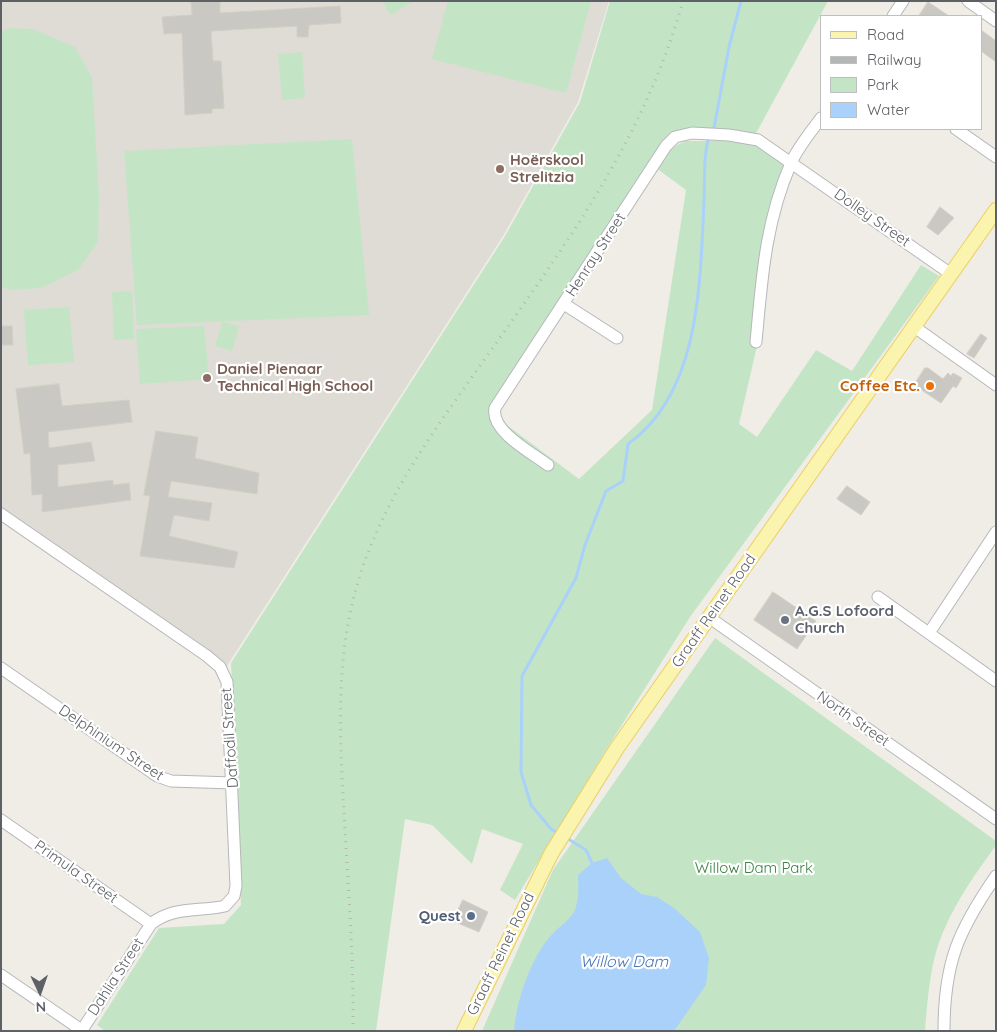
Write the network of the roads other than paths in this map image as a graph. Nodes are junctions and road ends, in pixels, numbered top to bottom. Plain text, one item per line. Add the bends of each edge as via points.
1 (903, 1) edge
2 (968, 1) edge
3 (894, 15) edge
4 (996, 21) edge
5 (820, 119) edge
6 (957, 130) edge
7 (996, 157) edge
8 (791, 162) junction
9 (995, 212) edge
10 (951, 274) junction
11 (564, 304) junction
12 (913, 326) junction
13 (617, 338) dead end
14 (756, 342) dead end
15 (996, 385) edge
16 (548, 465) dead end
17 (1, 514) edge
18 (994, 538) edge
19 (878, 597) dead end
20 (710, 618) junction
21 (928, 633) junction
22 (1, 668) edge
23 (996, 681) edge
24 (233, 783) junction
25 (996, 818) edge
26 (1, 820) edge
27 (996, 876) edge
28 (151, 924) junction
29 (1, 975) edge
30 (83, 1030) edge
31 (464, 1031) edge
32 (944, 1031) edge

1 - 3 street
2 - 4 street
5 - 8 street
6 - 7 street
8 - 10 street, Dolley Street
8 - 11 street, Henray Street via 751,138 692,133 675,138 666,146
8 - 14 street via 766,242
9 - 10 main road, Graaff Reinet Road
10 - 12 main road, Graaff Reinet Road
11 - 13 street
11 - 16 street, Henray Street via 494,411 493,418 499,427
12 - 15 street
12 - 20 main road, Graaff Reinet Road
17 - 24 street, Daffodil Street via 220,667 226,682
18 - 21 street
19 - 21 street
20 - 25 street, North Street
20 - 31 main road, Graaff Reinet Road via 617,748 567,826
21 - 23 street
22 - 24 street, Delphinium Street via 157,776 171,781
24 - 28 street, Daffodil Street via 234,896 225,906 175,911
26 - 28 street, Primula Street
27 - 32 street via 972,912 951,960 946,979
28 - 30 street, Dahlia Street
29 - 30 street

